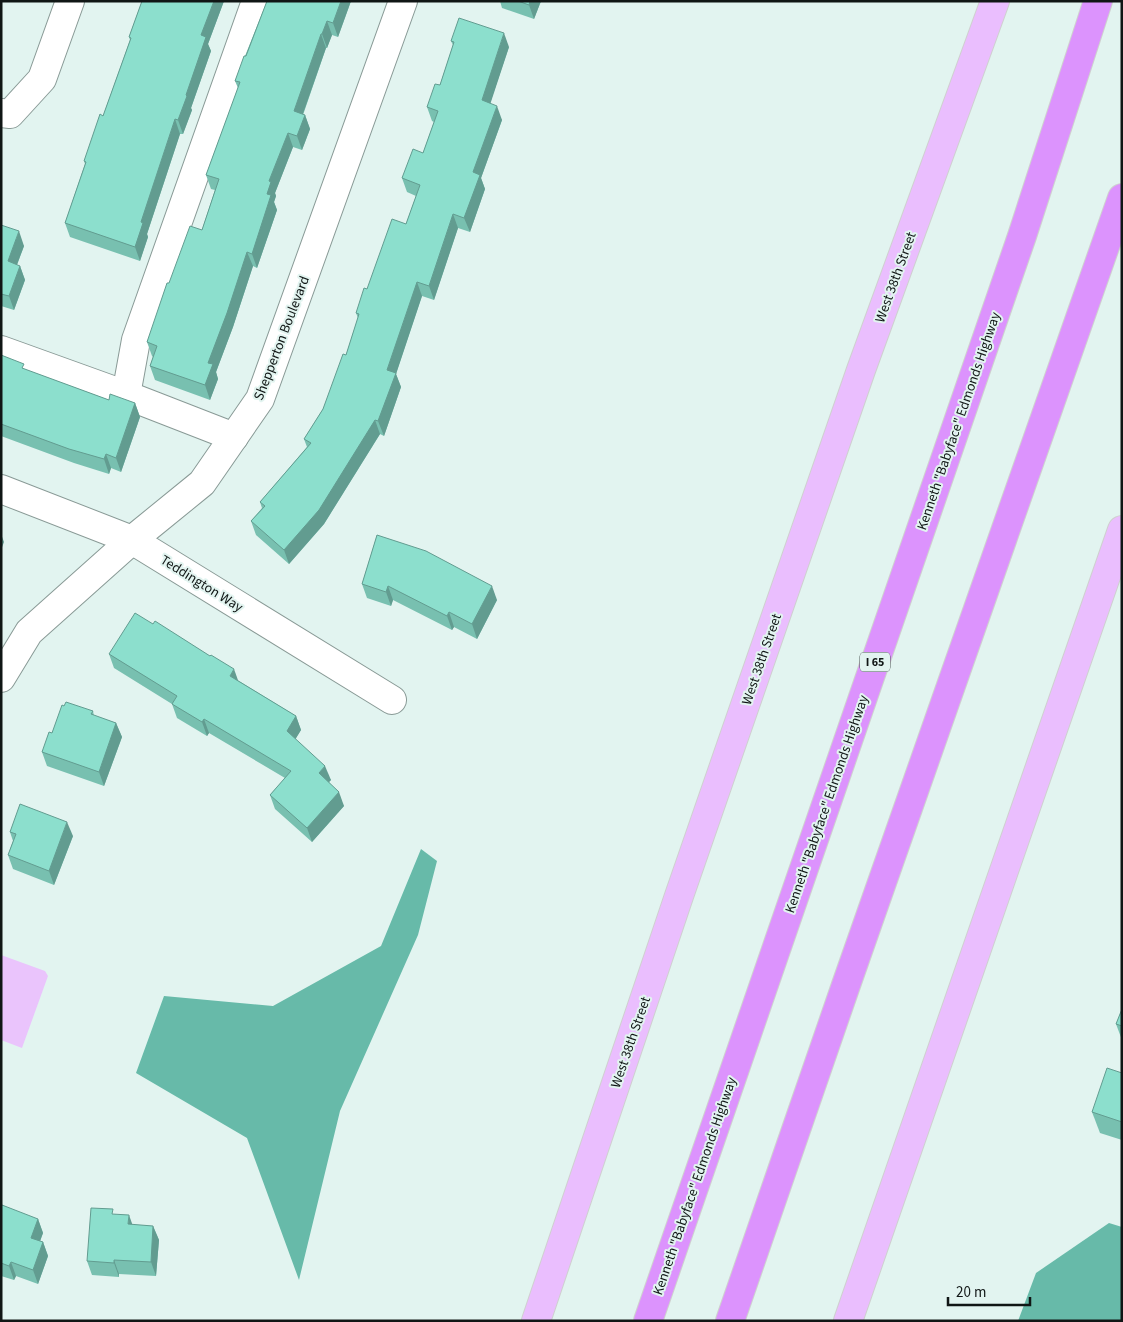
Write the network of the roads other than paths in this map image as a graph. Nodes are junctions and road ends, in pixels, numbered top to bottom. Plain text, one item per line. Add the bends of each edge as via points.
1 (70, 1) edge
2 (256, 1) edge
3 (403, 1) edge
4 (995, 1) edge
5 (1098, 1) edge
6 (1, 113) edge
7 (1122, 198) edge
8 (1, 350) edge
9 (126, 395) junction
10 (234, 437) junction
11 (1, 489) edge
12 (1122, 530) edge
13 (132, 540) junction
14 (1, 678) edge
15 (392, 700) dead end
16 (536, 1321) edge
17 (648, 1321) edge
18 (730, 1321) edge
19 (848, 1321) edge

1 - 6 street via 42,79 10,114
2 - 9 street via 136,340
3 - 10 street, Shepperton Boulevard via 260,399
4 - 16 main road, West 38th Street via 861,370
5 - 17 highway, Kenneth "Babyface" Edmonds Highway / I 65 via 1022,236
7 - 18 highway
8 - 9 street
9 - 10 street
10 - 13 street, Shepperton Boulevard via 202,483
11 - 13 street, Teddington Way
12 - 19 main road
13 - 14 street, Shepperton Boulevard via 28,632
13 - 15 street, Teddington Way

